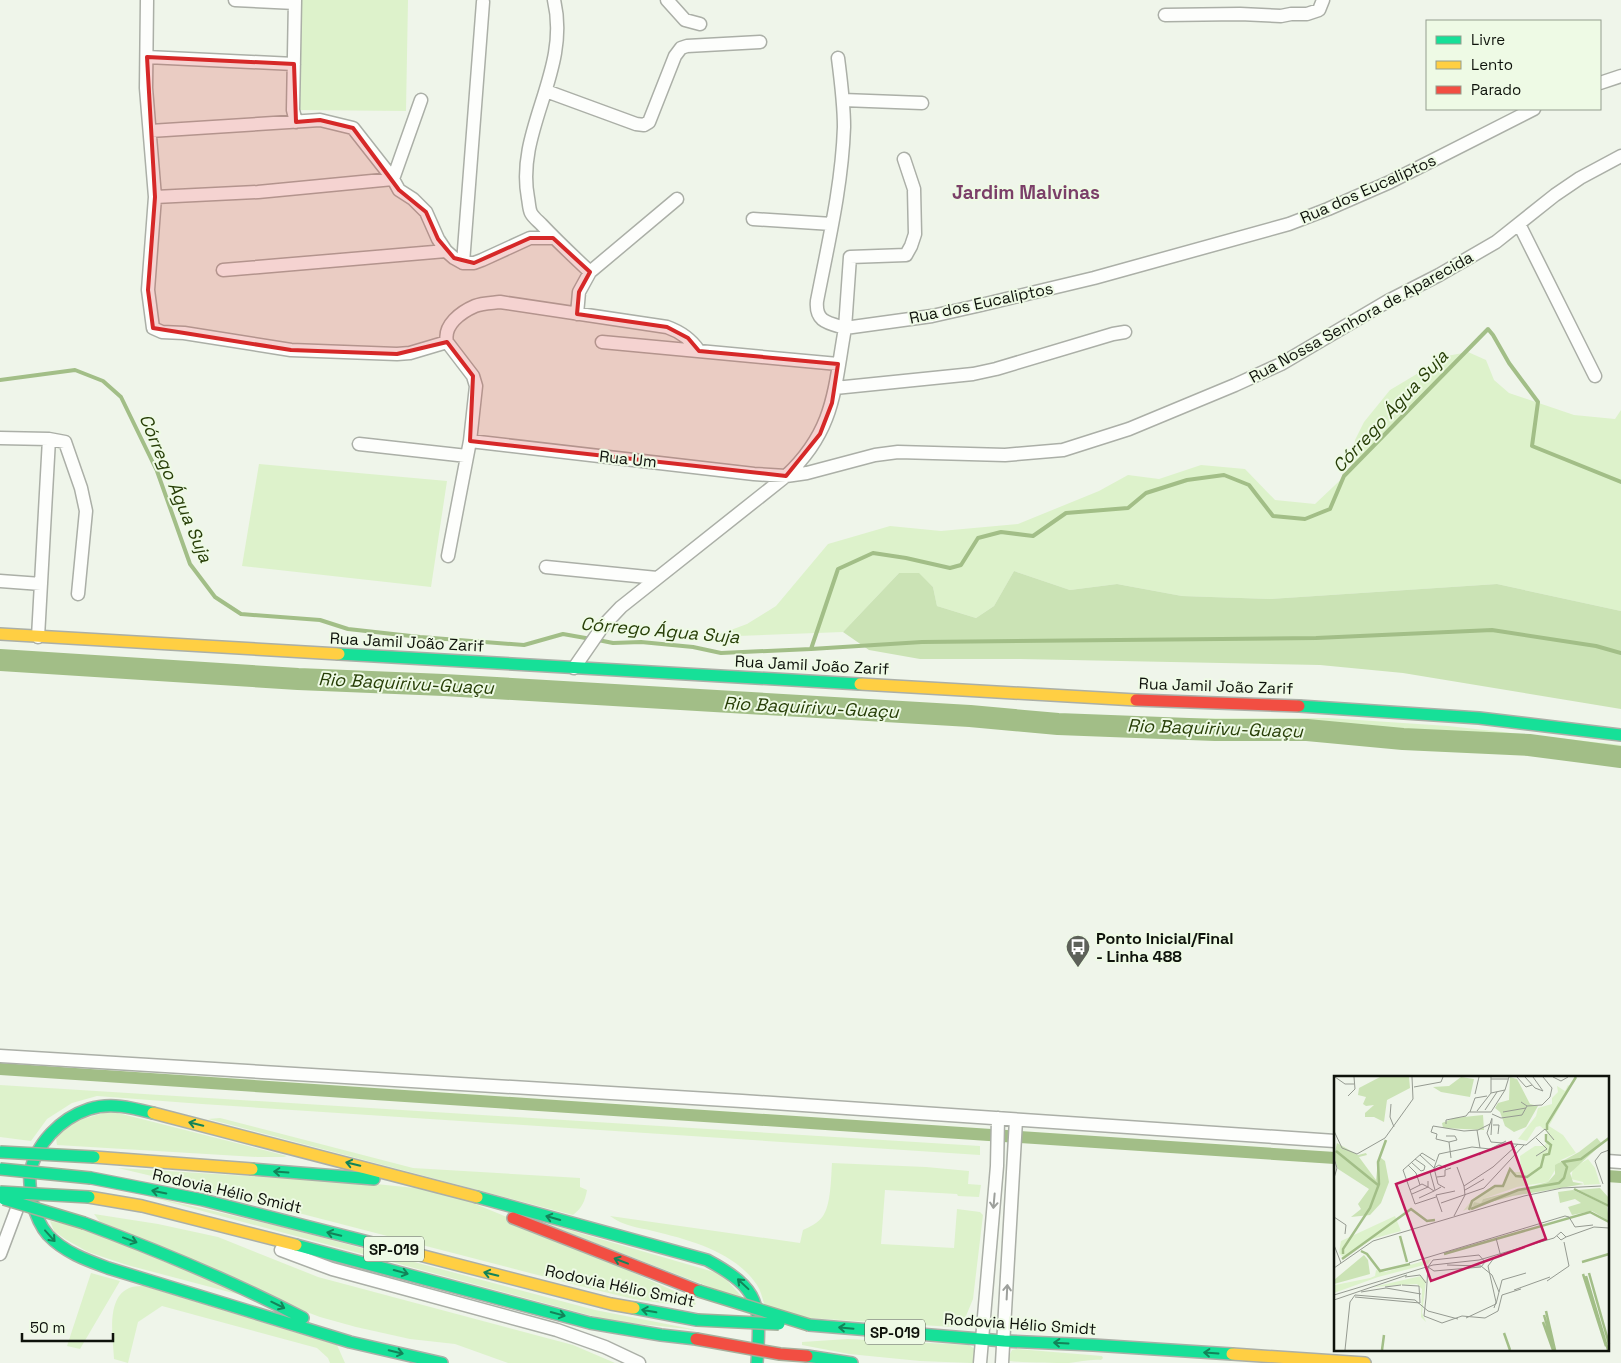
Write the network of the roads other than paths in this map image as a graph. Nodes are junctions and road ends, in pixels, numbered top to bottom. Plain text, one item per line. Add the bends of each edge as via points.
1 (148, 0) edge
2 (234, 0) edge
3 (554, 0) edge
4 (667, 0) edge
5 (1323, 0) edge
6 (295, 1) edge
7 (482, 2) dead end
8 (1165, 15) dead end
9 (700, 24) dead end
10 (760, 42) dead end
11 (147, 57) junction
12 (838, 58) dead end
13 (294, 64) junction
14 (1621, 76) edge
15 (1601, 83) edge
16 (546, 91) junction
17 (421, 100) dead end
18 (843, 100) junction
19 (922, 103) dead end
20 (1532, 110) edge
21 (296, 122) junction
22 (150, 131) junction
23 (1621, 156) edge
24 (904, 158) dead end
25 (393, 179) junction
26 (155, 197) junction
27 (678, 199) dead end
28 (753, 219) dead end
29 (832, 224) junction
30 (1519, 224) junction
31 (553, 238) junction
32 (446, 251) junction
33 (463, 263) junction
34 (223, 270) dead end
35 (590, 272) junction
36 (577, 314) junction
37 (845, 328) junction
38 (1125, 332) dead end
39 (447, 342) junction
40 (602, 342) dead end
41 (699, 351) junction
42 (838, 364) junction
43 (1596, 376) dead end
44 (835, 388) junction
45 (0, 438) edge
46 (49, 439) junction
47 (470, 441) junction
48 (359, 444) dead end
49 (467, 456) junction
50 (786, 476) junction
51 (448, 556) dead end
52 (546, 567) dead end
53 (656, 578) junction
54 (0, 581) edge
55 (41, 584) junction
56 (78, 594) dead end
57 (0, 634) edge
58 (38, 637) junction
59 (574, 668) junction
60 (1621, 735) edge
61 (0, 1056) edge
62 (998, 1125) junction
63 (1016, 1125) junction
64 (1334, 1141) edge
65 (0, 1152) edge
66 (1608, 1161) edge
67 (1621, 1162) edge
68 (0, 1169) edge
69 (30, 1174) junction
70 (434, 1184) junction
71 (0, 1192) edge
72 (0, 1197) edge
73 (236, 1229) junction
74 (0, 1254) edge
75 (809, 1325) junction
76 (982, 1339) junction
77 (1004, 1341) junction
78 (350, 1342) junction
79 (442, 1363) edge
80 (639, 1363) edge
81 (757, 1363) edge
82 (852, 1363) edge
83 (980, 1363) edge
84 (1002, 1363) edge
85 (1365, 1363) edge

1 - 11 street
2 - 6 street
3 - 16 street via 557,42
4 - 9 street via 685,20
5 - 8 street via 1319,10 1307,14
6 - 13 street
7 - 33 street
10 - 16 street via 681,48 649,122 644,125
11 - 13 street
11 - 22 street
12 - 18 street
13 - 21 street via 293,110
14 - 15 street
16 - 31 street via 530,139 525,182 531,214
17 - 25 street
18 - 19 street
18 - 29 street via 842,162
20 - 37 street, Rua dos Eucaliptos via 1390,182 1289,224 1094,278 981,305 932,316
21 - 22 street
21 - 25 street via 320,120 353,128
22 - 26 street
23 - 30 street, Rua Nossa Senhora de Aparecida via 1580,178
24 - 37 street via 914,189 915,234 911,246 906,255 850,258
25 - 26 street via 258,192
25 - 32 street via 399,190 426,212
26 - 39 street via 148,290 153,328 162,332 291,350 397,354
27 - 35 street
28 - 29 street
29 - 37 street via 816,312 820,318
30 - 43 street
30 - 50 street, Rua Nossa Senhora de Aparecida via 1456,266 1388,301 1281,364 1129,429 1063,450 1005,455 898,452
31 - 33 street via 530,238 474,263
31 - 35 street
32 - 33 street
32 - 34 street
35 - 36 street via 579,292
36 - 39 street via 500,302 476,305 452,322
36 - 41 street via 667,327 680,332
37 - 42 street
38 - 44 street via 972,374
39 - 47 street via 473,376 476,386
40 - 41 street
41 - 42 street
42 - 44 street
44 - 50 street via 820,434 800,463
45 - 46 street
46 - 55 street
46 - 56 street via 65,442 86,511
47 - 49 street
47 - 50 street, Rua Um
48 - 49 street
49 - 51 street
50 - 53 street
52 - 53 street
53 - 59 street via 603,626
54 - 55 street
55 - 58 street
57 - 58 main road, Rua Jamil João Zarif
58 - 59 main road, Rua Jamil João Zarif
59 - 60 main road, Rua Jamil João Zarif via 1089,697 1315,706 1460,716
61 - 62 street via 733,1100
62 - 63 street
62 -> 76 street
63 - 64 street
77 -> 63 street
70 -> 65 main road, bridge
66 - 67 street
75 -> 68 main road, Rodovia Hélio Smidt / SP-019, bridge via 697,1320 611,1304 203,1200 91,1178
70 -> 69 main road via 117,1106 82,1112 54,1129 43,1144
69 - 74 street
69 -> 78 main road via 38,1221 50,1238 83,1259
75 -> 70 main road, bridge via 699,1292
81 -> 70 main road via 759,1325 756,1302 742,1282 719,1266
71 - 73 main road, Rodovia Hélio Smidt / SP-019, bridge via 89,1197
72 -> 78 main road, bridge via 160,1251 237,1285
73 - 80 street via 288,1253 332,1268 557,1330
73 -> 82 main road, Rodovia Hélio Smidt / SP-019, bridge via 590,1323
76 -> 75 main road, Rodovia Hélio Smidt / SP-019
76 - 77 main road, Rodovia Hélio Smidt / SP-019
76 - 83 street
77 - 84 street
85 -> 77 main road, Rodovia Hélio Smidt / SP-019
78 -> 79 main road

